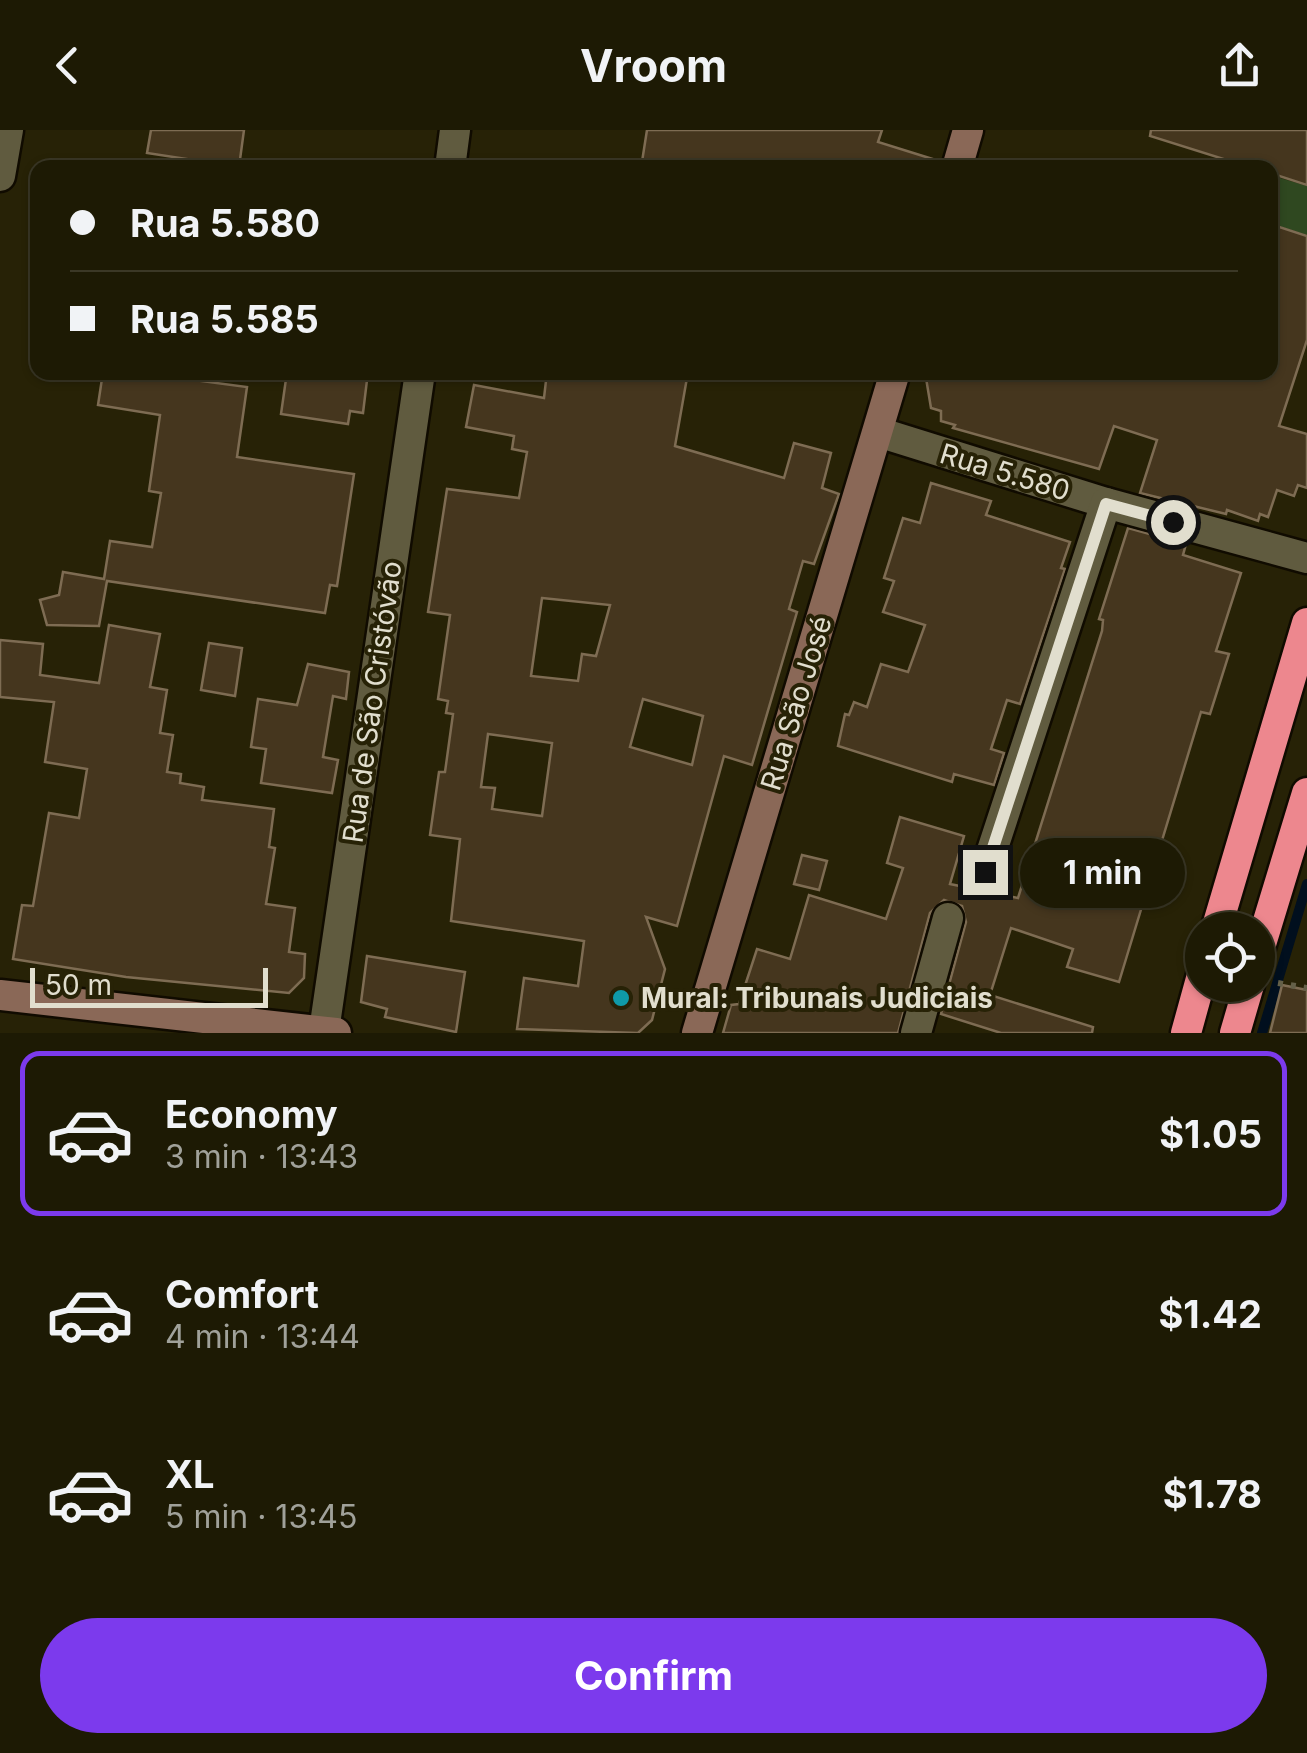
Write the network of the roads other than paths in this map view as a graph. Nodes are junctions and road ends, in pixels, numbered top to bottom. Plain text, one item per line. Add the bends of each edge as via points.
1 (8, 130) edge
2 (455, 130) edge
3 (968, 130) edge
4 (451, 160) edge
5 (959, 160) edge
6 (0, 176) edge
7 (419, 380) edge
8 (894, 380) edge
9 (878, 432) junction
10 (1106, 504) junction
11 (1307, 558) edge
12 (1307, 623) edge
13 (1307, 793) edge
14 (985, 872) dead end
15 (1221, 912) edge
16 (1271, 912) edge
17 (948, 918) dead end
18 (0, 995) edge
19 (1195, 1002) edge
20 (1243, 1002) edge
21 (332, 1032) edge
22 (696, 1033) edge
23 (916, 1033) edge
24 (1186, 1033) edge
25 (1235, 1033) edge

1 - 6 street
2 - 4 street
3 - 5 street
7 - 21 street, Rua de São Cristóvão
8 - 9 street, Rua São José
9 - 10 street, Rua 5.580
9 - 22 street, Rua São José
10 - 11 street, Rua 5.580
10 - 14 street
12 - 15 highway
13 - 16 highway
17 - 23 street
18 - 21 street
19 - 24 highway
20 - 25 highway

